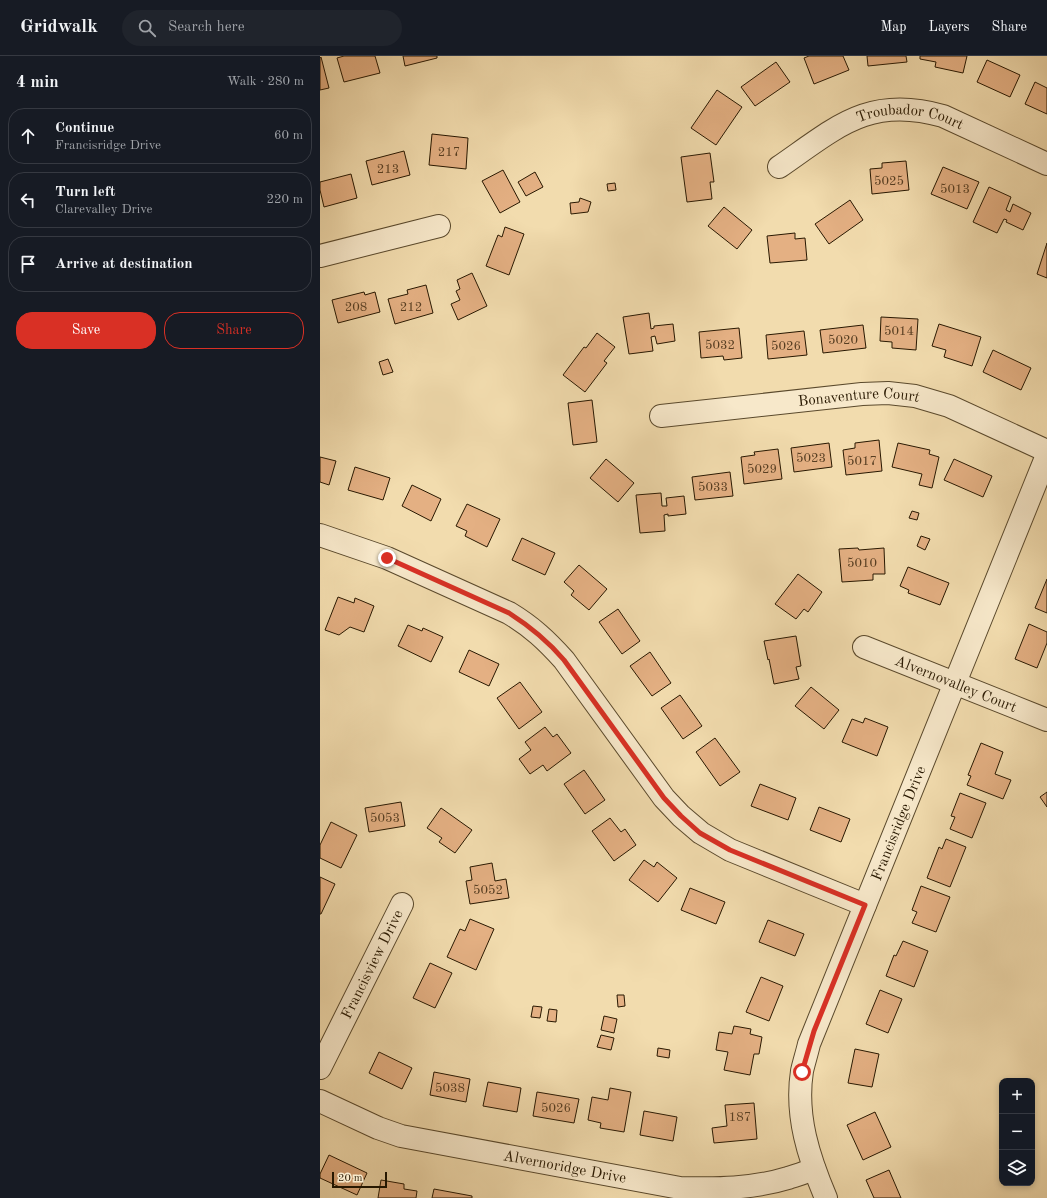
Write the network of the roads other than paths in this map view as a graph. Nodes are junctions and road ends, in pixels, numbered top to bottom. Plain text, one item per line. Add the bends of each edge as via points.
1 (1047, 164) edge
2 (779, 167) dead end
3 (439, 226) dead end
4 (320, 256) edge
5 (661, 416) dead end
6 (1047, 450) edge
7 (1047, 455) edge
8 (320, 535) edge
9 (864, 647) dead end
10 (955, 683) junction
11 (1047, 720) edge
12 (402, 904) dead end
13 (865, 905) junction
14 (320, 1068) edge
15 (320, 1101) edge
16 (814, 1168) junction
17 (826, 1198) edge

1 - 2 street, Troubador Court via 943,116 909,109 882,110 856,117 840,125
3 - 4 street
5 - 6 street, Bonaventure Court via 888,393 915,396 949,406
7 - 10 street, Francisridge Drive
8 - 13 street via 387,558 524,622 546,639 564,660 664,798 700,833 730,850
9 - 10 street, Alvernovalley Court
10 - 11 street, Alvernovalley Court
10 - 13 street, Francisridge Drive
12 - 14 street, Francisview Drive
13 - 16 street, Francisridge Drive via 814,1031 802,1072 801,1118
15 - 16 street, Alvernoridge Drive via 401,1136 680,1188 747,1187 774,1182
16 - 17 street, Francisridge Drive

